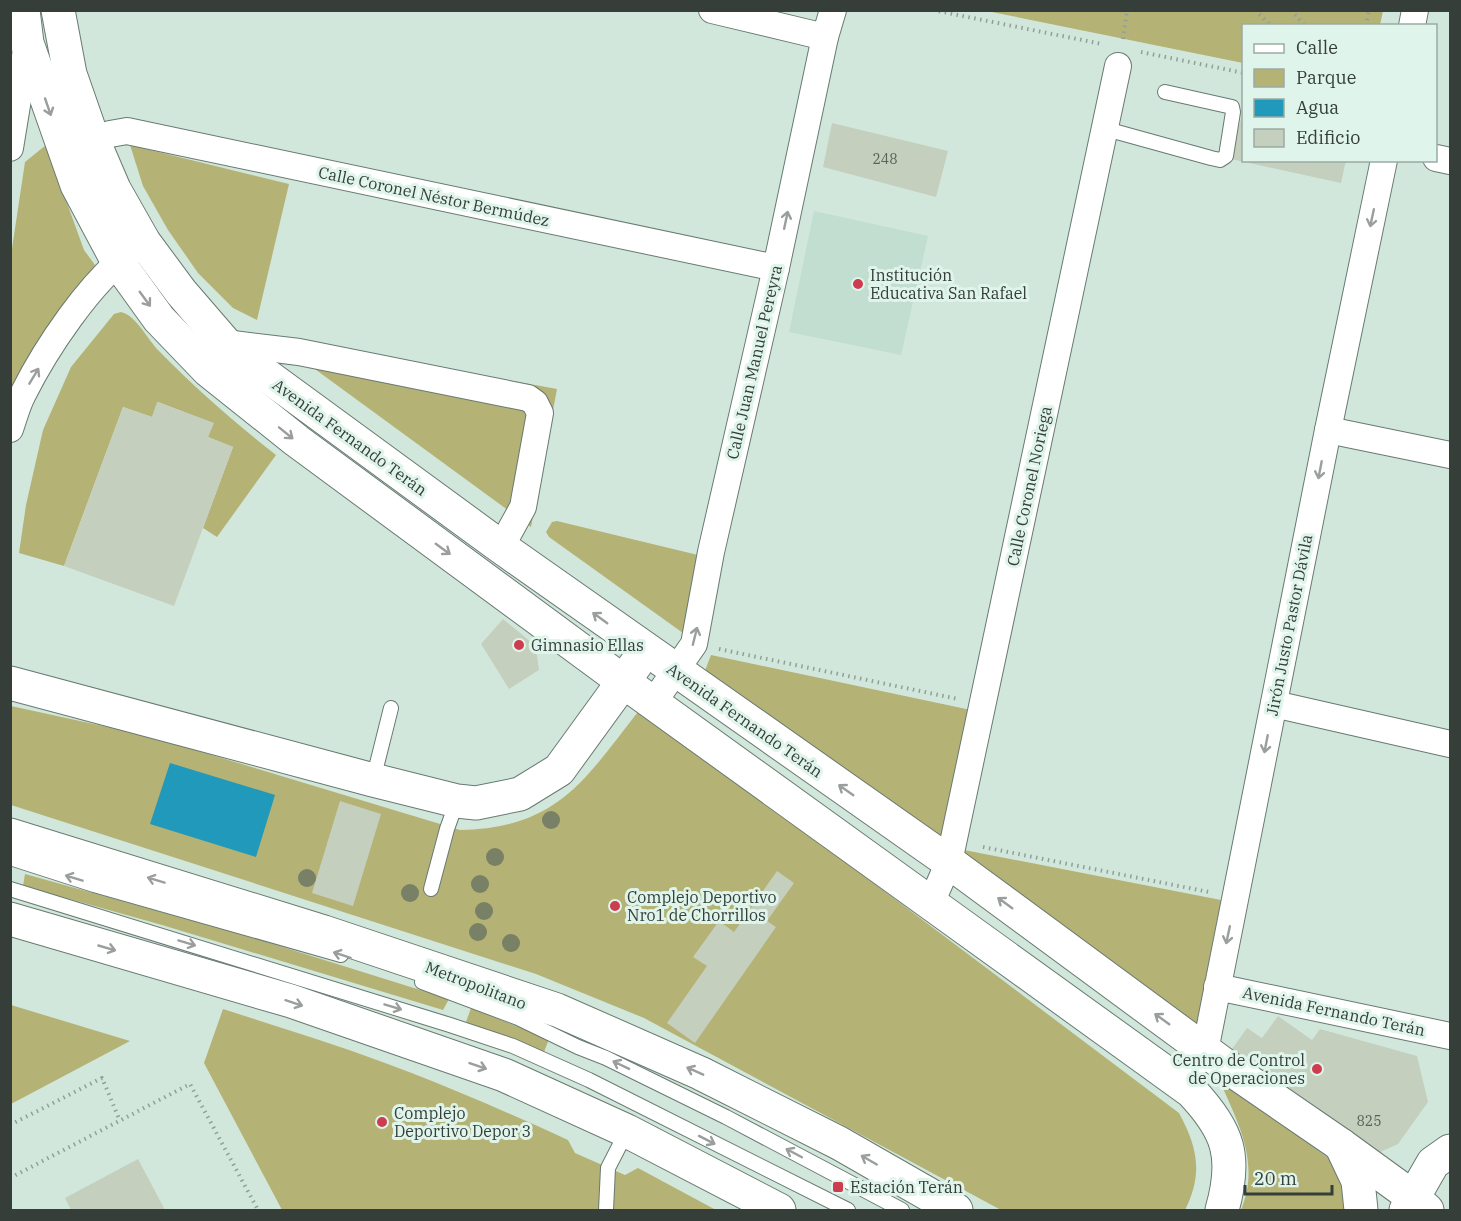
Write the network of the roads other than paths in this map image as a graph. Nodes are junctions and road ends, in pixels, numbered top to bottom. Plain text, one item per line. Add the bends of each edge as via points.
1 (23, 10) edge
2 (58, 10) edge
3 (712, 10) edge
4 (833, 10) edge
5 (825, 37) junction
6 (27, 44) junction
7 (1120, 53) road end
8 (1165, 92) dead end
9 (1106, 129) junction
10 (93, 140) junction
11 (10, 148) edge
12 (1384, 162) edge
13 (144, 242) junction
14 (118, 261) junction
15 (776, 268) junction
16 (225, 343) junction
17 (10, 429) edge
18 (1328, 429) junction
19 (1450, 455) edge
20 (501, 547) junction
21 (646, 651) junction
22 (676, 672) junction
23 (624, 682) junction
24 (10, 683) edge
25 (653, 703) junction
26 (1274, 704) junction
27 (391, 708) dead end
28 (1450, 744) edge
29 (373, 780) junction
30 (457, 801) junction
31 (10, 835) edge
32 (951, 851) junction
33 (10, 858) edge
34 (431, 888) dead end
35 (10, 889) edge
36 (931, 903) junction
37 (10, 919) edge
38 (355, 959) dead end
39 (406, 976) dead end
40 (1217, 987) junction
41 (1450, 1036) edge
42 (1204, 1051) junction
43 (1181, 1083) junction
44 (627, 1131) junction
45 (1341, 1145) junction
46 (1450, 1151) edge
47 (1416, 1206) edge
48 (606, 1210) edge
49 (780, 1210) edge
50 (848, 1210) edge
51 (902, 1210) edge
52 (956, 1210) edge
53 (1222, 1210) edge
54 (1361, 1210) edge

1 - 6 main road, Avenida Fernando Terán
2 - 10 main road, Avenida Fernando Terán via 70,74
3 - 5 street
4 - 5 street, Calle Juan Manuel Pereyra
15 -> 5 street, Calle Juan Manuel Pereyra
6 - 11 street
6 -> 14 main road, Avenida Fernando Terán via 77,185
7 - 9 street, Calle Coronel Noriega
8 - 9 lane via 1232,106 1226,156 1220,160 1211,158
9 - 32 street, Calle Coronel Noriega
10 - 13 main road, Avenida Fernando Terán via 114,189
10 - 15 street, Calle Coronel Néstor Bermúdez via 126,131
12 -> 18 street, Jirón Justo Pastor Dávila
13 - 14 street
13 - 16 main road, Avenida Fernando Terán
17 -> 14 street via 22,395 66,322
14 -> 23 main road, Avenida Fernando Terán via 159,319 208,370 297,441
22 -> 15 street, Calle Juan Manuel Pereyra via 694,644
16 - 20 main road, Avenida Fernando Terán
16 - 20 street via 299,352 528,398 536,403 540,413 524,507
18 - 19 street
18 -> 26 street, Jirón Justo Pastor Dávila
21 -> 20 main road, Avenida Fernando Terán
21 - 22 main road, Avenida Fernando Terán
21 - 23 main road
22 - 25 street, Calle Juan Manuel Pereyra
32 -> 22 main road, Avenida Fernando Terán
23 - 25 main road, Avenida Fernando Terán
23 - 30 main road via 559,770 520,794 476,803
24 - 29 main road
25 - 36 main road, Avenida Fernando Terán
26 - 28 street
26 -> 40 street, Jirón Justo Pastor Dávila
27 - 29 lane
29 - 30 main road
30 - 34 lane
52 -> 31 main road via 839,1143 700,1073 557,1010 324,932
32 - 36 street, Calle Coronel Noriega
42 -> 32 main road, Avenida Fernando Terán
38 -> 33 lane
35 -> 50 lane via 513,1046
36 - 43 main road, Avenida Fernando Terán
37 -> 44 main road via 291,1001 504,1075
51 -> 39 lane, Metropolitano via 606,1058 518,1018
40 - 41 street, Avenida Fernando Terán
40 - 42 street, Jirón Justo Pastor Dávila
42 - 43 street, Jirón Justo Pastor Dávila
42 - 45 main road, Avenida Fernando Terán
43 - 53 main road, Avenida Fernando Terán via 1213,1117 1228,1146 1229,1178
44 - 48 lane via 608,1168
44 - 49 main road
45 - 47 main road, Avenida Fernando Terán
45 - 54 main road via 1358,1181
46 - 47 main road via 1433,1162

